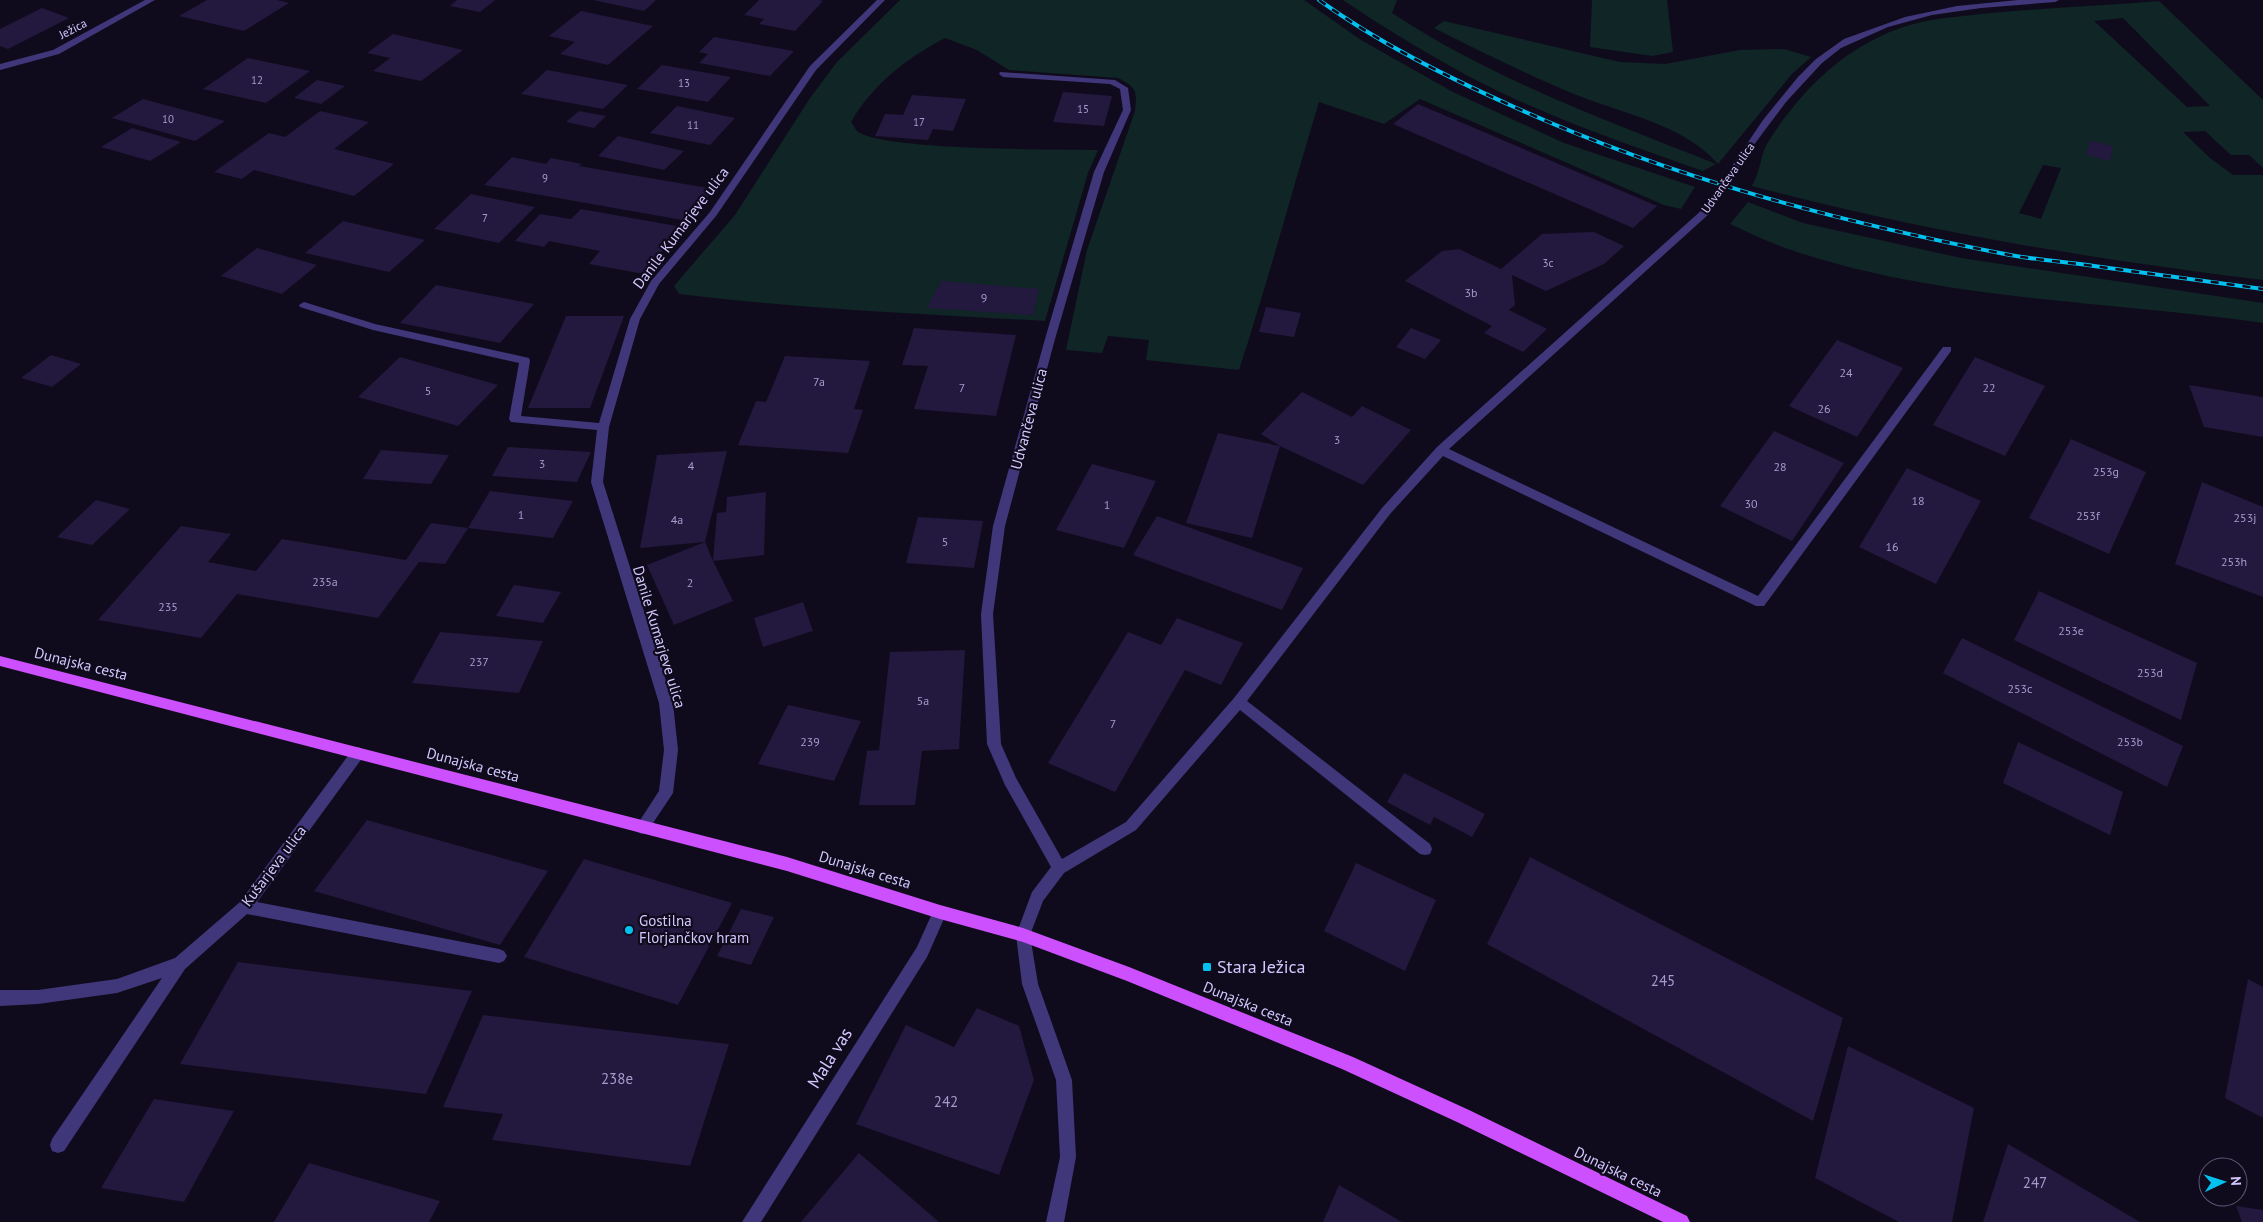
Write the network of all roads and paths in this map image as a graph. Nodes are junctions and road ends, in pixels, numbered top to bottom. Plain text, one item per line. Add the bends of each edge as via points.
1 (151, 0) edge
2 (880, 0) edge
3 (2055, 0) edge
4 (0, 67) edge
5 (1003, 74) dead end
6 (304, 305) dead end
7 (1947, 350) dead end
8 (603, 427) junction
9 (1441, 450) junction
10 (0, 661) edge
11 (1239, 702) junction
12 (358, 753) junction
13 (642, 828) junction
14 (1425, 849) dead end
15 (1059, 868) junction
16 (245, 907) junction
17 (940, 912) junction
18 (1023, 935) junction
19 (499, 956) dead end
20 (180, 964) junction
21 (0, 998) edge
22 (58, 1145) dead end
23 (751, 1222) edge
24 (1055, 1222) edge
25 (1681, 1222) edge

1 - 4 street, Ježica via 56,52
2 - 8 street, Danile Kumarjeve ulica via 813,68 713,214 655,284 635,319
3 - 9 street, Udvančeva ulica via 1939,10 1883,25 1839,46 1802,78 1736,163 1707,211
5 - 15 street, Udvančeva ulica via 1112,82 1124,88 1127,97 1127,110 1099,172 1050,339 1000,526 987,614 994,744 1010,781
6 - 8 street via 373,327 525,361 515,419
7 - 9 street via 1760,603
8 - 13 street, Danile Kumarjeve ulica via 597,482 666,703 671,750 666,793
9 - 11 street, Udvančeva ulica via 1386,511
10 - 12 main road, Dunajska cesta
11 - 14 street
11 - 15 street, Udvančeva ulica via 1131,826
12 - 13 main road, Dunajska cesta
12 - 16 street, Kušarjeva ulica
13 - 17 main road, Dunajska cesta via 787,864
15 - 18 street, Udvančeva ulica via 1037,897
16 - 19 street
16 - 20 street, Kušarjeva ulica
17 - 18 main road, Dunajska cesta
17 - 23 street, Mala vas via 922,952
18 - 24 street via 1030,984 1064,1080 1068,1157
18 - 25 main road, Dunajska cesta via 1129,974 1348,1063
20 - 21 street, Kušarjeva ulica via 116,986 38,997
20 - 22 street

